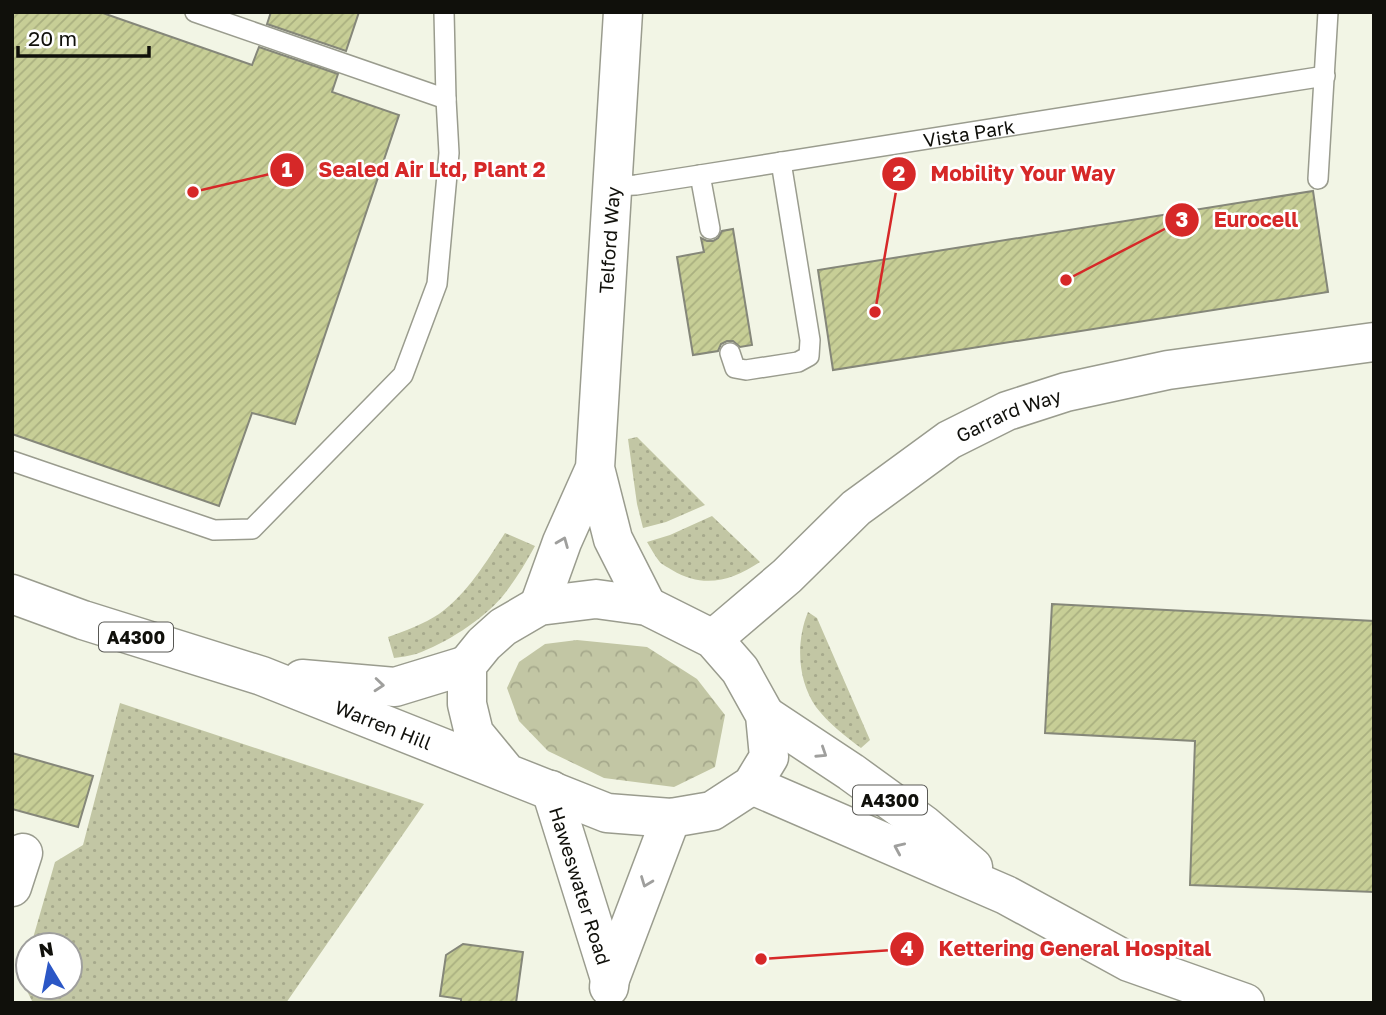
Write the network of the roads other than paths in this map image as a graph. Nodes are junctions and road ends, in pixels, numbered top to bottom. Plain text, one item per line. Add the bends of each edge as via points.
1 (195, 12) edge
2 (444, 12) edge
3 (623, 12) edge
4 (1328, 12) edge
5 (1325, 76) junction
6 (446, 99) junction
7 (781, 162) junction
8 (701, 175) junction
9 (1318, 179) dead end
10 (613, 186) junction
11 (710, 229) dead end
12 (1374, 342) edge
13 (730, 353) dead end
14 (12, 461) edge
15 (595, 468) junction
16 (12, 594) edge
17 (539, 606) junction
18 (647, 606) junction
19 (713, 639) junction
20 (467, 665) junction
21 (262, 676) junction
22 (765, 715) junction
23 (506, 772) junction
24 (752, 785) junction
25 (551, 790) junction
26 (671, 818) junction
27 (1006, 895) junction
28 (609, 991) edge
29 (1245, 1003) edge

1 - 6 lane
2 - 6 lane
3 - 10 main road, Telford Way
4 - 5 lane
5 - 7 lane, Vista Park
5 - 9 lane
6 - 14 lane via 449,153 437,284 403,375 252,529 214,530
7 - 8 lane, Vista Park
7 - 13 lane via 810,340 808,355 798,362 746,370 735,368
8 - 10 lane, Vista Park
8 - 11 lane
10 - 15 main road, Telford Way
12 - 19 main road, Garrard Way via 1168,370 1066,392 1007,411 949,440 856,508 787,576
17 -> 15 main road, Telford Way
15 - 18 main road, Telford Way via 613,539
16 - 21 main road, Warren Hill / A4300
17 - 18 main road, A4300 via 596,599
17 - 20 main road, A4300 via 503,626
18 - 19 main road, A4300
19 - 22 main road, A4300 via 740,670
21 -> 20 main road, Warren Hill / A4300 via 395,687
20 - 23 main road, A4300 via 467,704 474,733
21 - 23 main road, Warren Hill / A4300
22 - 24 main road, A4300 via 768,757
22 -> 27 main road, A4300 via 924,825
23 - 25 main road, A4300
24 - 26 main road, A4300 via 712,811
27 -> 24 main road, A4300
25 - 26 main road, A4300 via 607,813
25 - 28 main road, Haweswater Road
26 -> 28 main road, Haweswater Road
27 - 29 main road, A4300 via 1129,962

